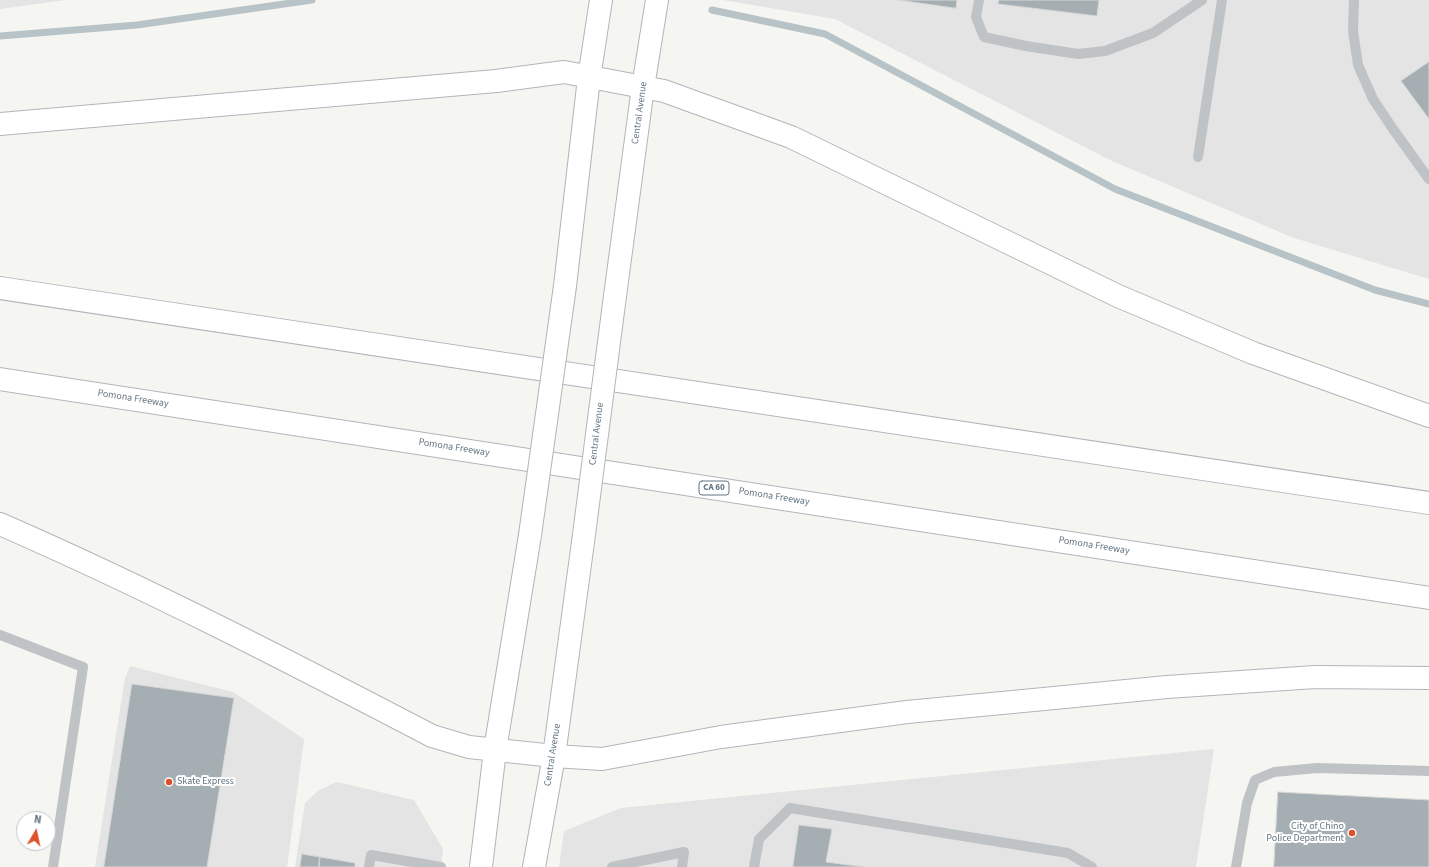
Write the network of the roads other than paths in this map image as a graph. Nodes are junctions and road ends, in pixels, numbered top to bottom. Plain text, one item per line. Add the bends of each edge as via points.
1 (601, 0) edge
2 (657, 0) edge
3 (979, 0) edge
4 (1202, 0) edge
5 (1222, 0) edge
6 (1354, 0) edge
7 (589, 78) junction
8 (643, 87) junction
9 (0, 124) edge
10 (1198, 157) dead end
11 (1429, 179) edge
12 (0, 288) edge
13 (0, 379) edge
14 (1429, 416) edge
15 (1429, 503) edge
16 (0, 524) edge
17 (1429, 598) edge
18 (0, 635) edge
19 (1429, 678) edge
20 (496, 750) junction
21 (554, 756) junction
22 (1429, 771) edge
23 (53, 867) edge
24 (369, 867) edge
25 (440, 867) edge
26 (481, 867) edge
27 (534, 867) edge
28 (612, 867) edge
29 (682, 867) edge
30 (754, 867) edge
31 (1092, 867) edge
32 (1236, 867) edge

1 - 7 main road
2 - 8 main road, Central Avenue
3 - 4 lane via 976,17 984,37 1078,54 1105,51 1153,33
5 - 10 lane
6 - 11 lane via 1353,30 1358,65 1373,99
7 - 8 main road
7 - 9 main road via 560,72 496,81
7 - 20 main road, bridge via 530,535
8 - 14 main road via 670,94 791,137 1118,296 1253,353
8 - 21 main road, Central Avenue, bridge
12 - 15 main road
13 - 17 main road, Pomona Freeway / CA 60
16 - 20 main road via 70,554 194,614 432,736 469,747
18 - 23 lane via 83,667
19 - 21 main road via 1315,676 1167,687 907,712 721,737 602,759
20 - 21 main road
20 - 26 main road
21 - 27 main road, Central Avenue
22 - 32 lane via 1317,768 1274,772 1255,780 1247,803
24 - 25 lane via 371,855
28 - 29 lane via 684,852
30 - 31 lane via 759,839 790,808 1068,853

